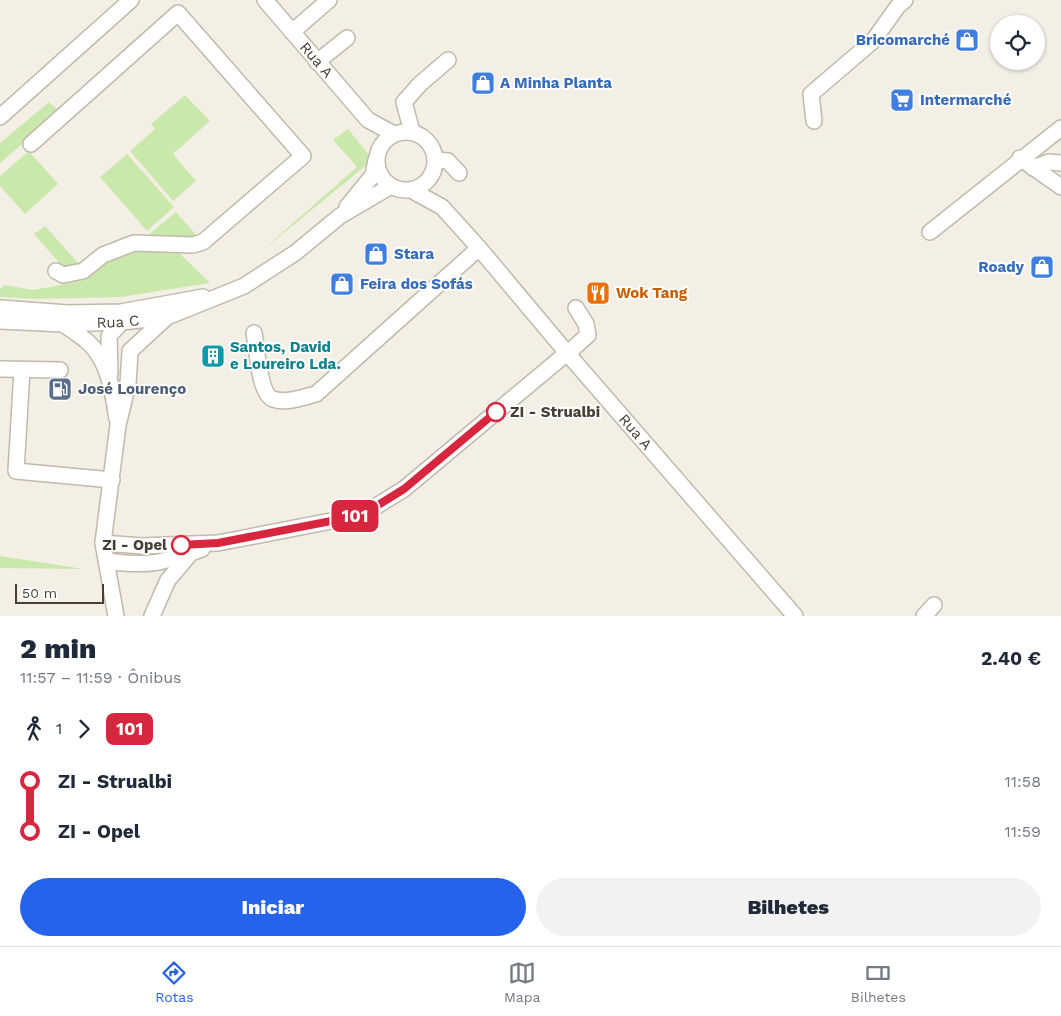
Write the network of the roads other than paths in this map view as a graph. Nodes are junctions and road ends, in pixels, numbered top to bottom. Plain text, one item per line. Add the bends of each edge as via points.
1 (131, 0) edge
2 (265, 0) edge
3 (329, 0) edge
4 (905, 0) edge
5 (292, 32) junction
6 (348, 38) dead end
7 (448, 60) dead end
8 (317, 62) junction
9 (0, 117) edge
10 (368, 120) junction
11 (814, 121) dead end
12 (1061, 128) edge
13 (412, 132) junction
14 (394, 134) junction
15 (31, 144) dead end
16 (377, 157) junction
17 (1020, 158) junction
18 (435, 160) junction
19 (1061, 163) edge
20 (1033, 168) junction
21 (459, 173) dead end
22 (431, 176) junction
23 (391, 186) junction
24 (1061, 188) edge
25 (411, 190) junction
26 (442, 207) junction
27 (340, 216) junction
28 (930, 232) dead end
29 (479, 248) junction
30 (56, 271) dead end
31 (229, 292) junction
32 (0, 308) edge
33 (576, 308) dead end
34 (121, 317) junction
35 (167, 317) junction
36 (0, 321) edge
37 (63, 324) junction
38 (254, 334) dead end
39 (130, 351) junction
40 (567, 353) junction
41 (0, 369) edge
42 (22, 370) junction
43 (60, 370) dead end
44 (110, 381) junction
45 (118, 425) junction
46 (112, 480) junction
47 (103, 543) junction
48 (218, 543) junction
49 (192, 552) junction
50 (107, 561) junction
51 (116, 616) edge
52 (152, 616) edge
53 (795, 616) edge

1 - 9 street
2 - 5 street, Rua A
3 - 5 street
4 - 11 street via 873,41 812,94
5 - 8 street, Rua A
6 - 8 street
7 - 13 street via 404,102
8 - 10 street, Rua A
10 - 14 street, Rua A
10 - 16 street, Rua A
12 - 17 street
13 - 14 street
13 - 18 street via 428,142
14 - 16 street via 381,145
15 - 30 street via 178,14 303,156 203,242 193,245 134,243 103,255 83,271 63,275
16 - 23 street via 380,175
16 - 27 street, Rua C via 373,175
17 - 20 street
17 - 28 street
18 - 21 street via 448,161
18 - 22 street
19 - 20 street via 1049,162
20 - 24 street
22 - 25 street
22 - 26 street
23 - 25 street
23 - 27 street, Rua C
25 - 26 street, Rua A
26 - 29 street, Rua A
27 - 31 street, Rua C via 295,253
29 - 38 street via 316,394 291,400 273,399 264,391
29 - 40 street, Rua A
31 - 34 street, Rua C
31 - 35 street, Rua C
32 - 34 street, Rua C
33 - 40 street via 586,324 588,335
34 - 35 street, Rua C
34 - 37 street, Rua C
34 - 39 street
34 - 44 street via 109,336
35 - 39 street
36 - 37 street, Rua C
37 - 44 street via 90,344
39 - 45 street via 128,384
40 - 48 street via 404,489 362,515
40 - 53 street, Rua A
41 - 42 street
42 - 43 street
42 - 46 street via 16,471
44 - 45 street
45 - 46 street
46 - 47 street
47 - 48 street via 142,546
47 - 50 street
48 - 49 street
49 - 50 street via 140,565
49 - 52 street via 168,580
50 - 51 street

